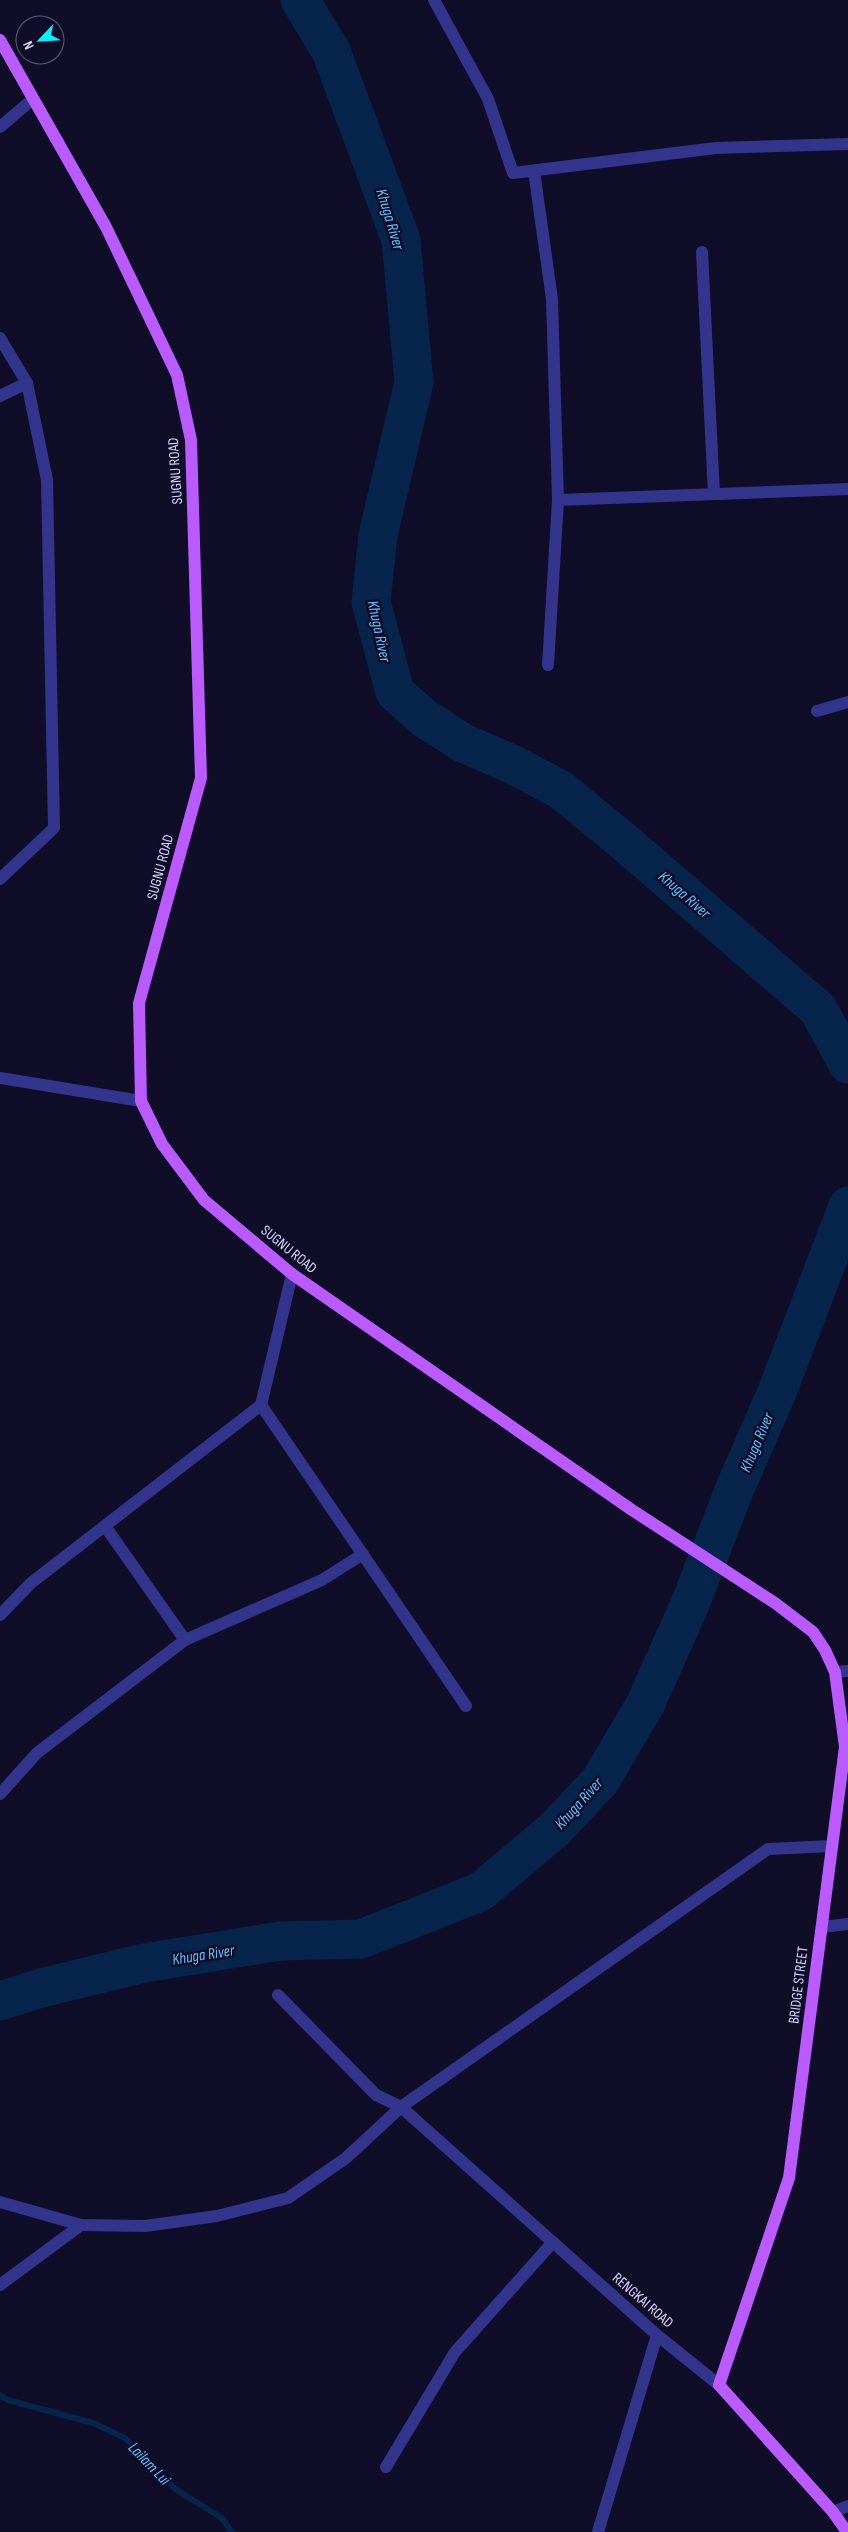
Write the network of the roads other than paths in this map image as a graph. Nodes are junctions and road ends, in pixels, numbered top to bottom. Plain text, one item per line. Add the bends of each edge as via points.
1 (434, 0) edge
2 (0, 40) edge
3 (33, 99) junction
4 (0, 127) edge
5 (848, 144) edge
6 (534, 171) junction
7 (702, 252) dead end
8 (0, 338) edge
9 (27, 383) junction
10 (0, 396) edge
11 (848, 489) edge
12 (714, 494) junction
13 (558, 500) junction
14 (548, 665) dead end
15 (848, 702) edge
16 (817, 711) dead end
17 (0, 879) edge
18 (0, 1078) edge
19 (140, 1101) junction
20 (292, 1274) junction
21 (261, 1405) junction
22 (105, 1526) junction
23 (363, 1554) junction
24 (775, 1603) joint
25 (0, 1615) edge
26 (185, 1640) junction
27 (848, 1671) edge
28 (835, 1672) junction
29 (466, 1706) dead end
30 (0, 1794) edge
31 (832, 1846) junction
32 (848, 1924) edge
33 (822, 1928) junction
34 (278, 1995) dead end
35 (401, 2107) junction
36 (0, 2202) edge
37 (80, 2225) junction
38 (553, 2242) junction
39 (0, 2285) edge
40 (657, 2335) junction
41 (719, 2385) junction
42 (386, 2467) dead end
43 (848, 2506) edge
44 (834, 2512) junction
45 (598, 2532) edge
46 (847, 2532) edge

1 - 6 street via 488,99 513,174
2 - 3 main road, SUGNU ROAD
3 - 4 street
3 - 19 main road, SUGNU ROAD via 106,227 177,375 191,440 201,778 139,1003
5 - 6 street via 716,148
6 - 13 street via 552,299
7 - 12 street
8 - 9 street
9 - 10 street
9 - 17 street via 47,480 54,828
11 - 12 street
12 - 13 street
13 - 14 street
15 - 16 street
18 - 19 street
19 - 20 main road, SUGNU ROAD via 162,1144 204,1200
20 - 21 street
20 - 24 main road, SUGNU ROAD via 632,1510
21 - 22 street
21 - 23 street
22 - 25 street via 31,1583
22 - 26 street
23 - 26 street via 322,1580
23 - 29 street
24 - 28 main road, BRIDGE STREET via 813,1632
26 - 30 street via 37,1753
27 - 28 street
28 - 31 main road, BRIDGE STREET via 845,1747
31 - 33 main road, BRIDGE STREET
31 - 35 street via 768,1849
32 - 33 street
33 - 41 main road, BRIDGE STREET via 789,2178
34 - 35 street, RENGKAI ROAD via 376,2095
35 - 37 street via 346,2158 288,2198 217,2216 154,2225
35 - 38 street, RENGKAI ROAD
36 - 37 street
37 - 39 street
38 - 40 street, RENGKAI ROAD
38 - 42 street via 455,2352
40 - 41 street, RENGKAI ROAD
40 - 45 street
41 - 44 main road, RENGKAI ROAD
43 - 44 street
44 - 46 main road, RENGKAI ROAD

